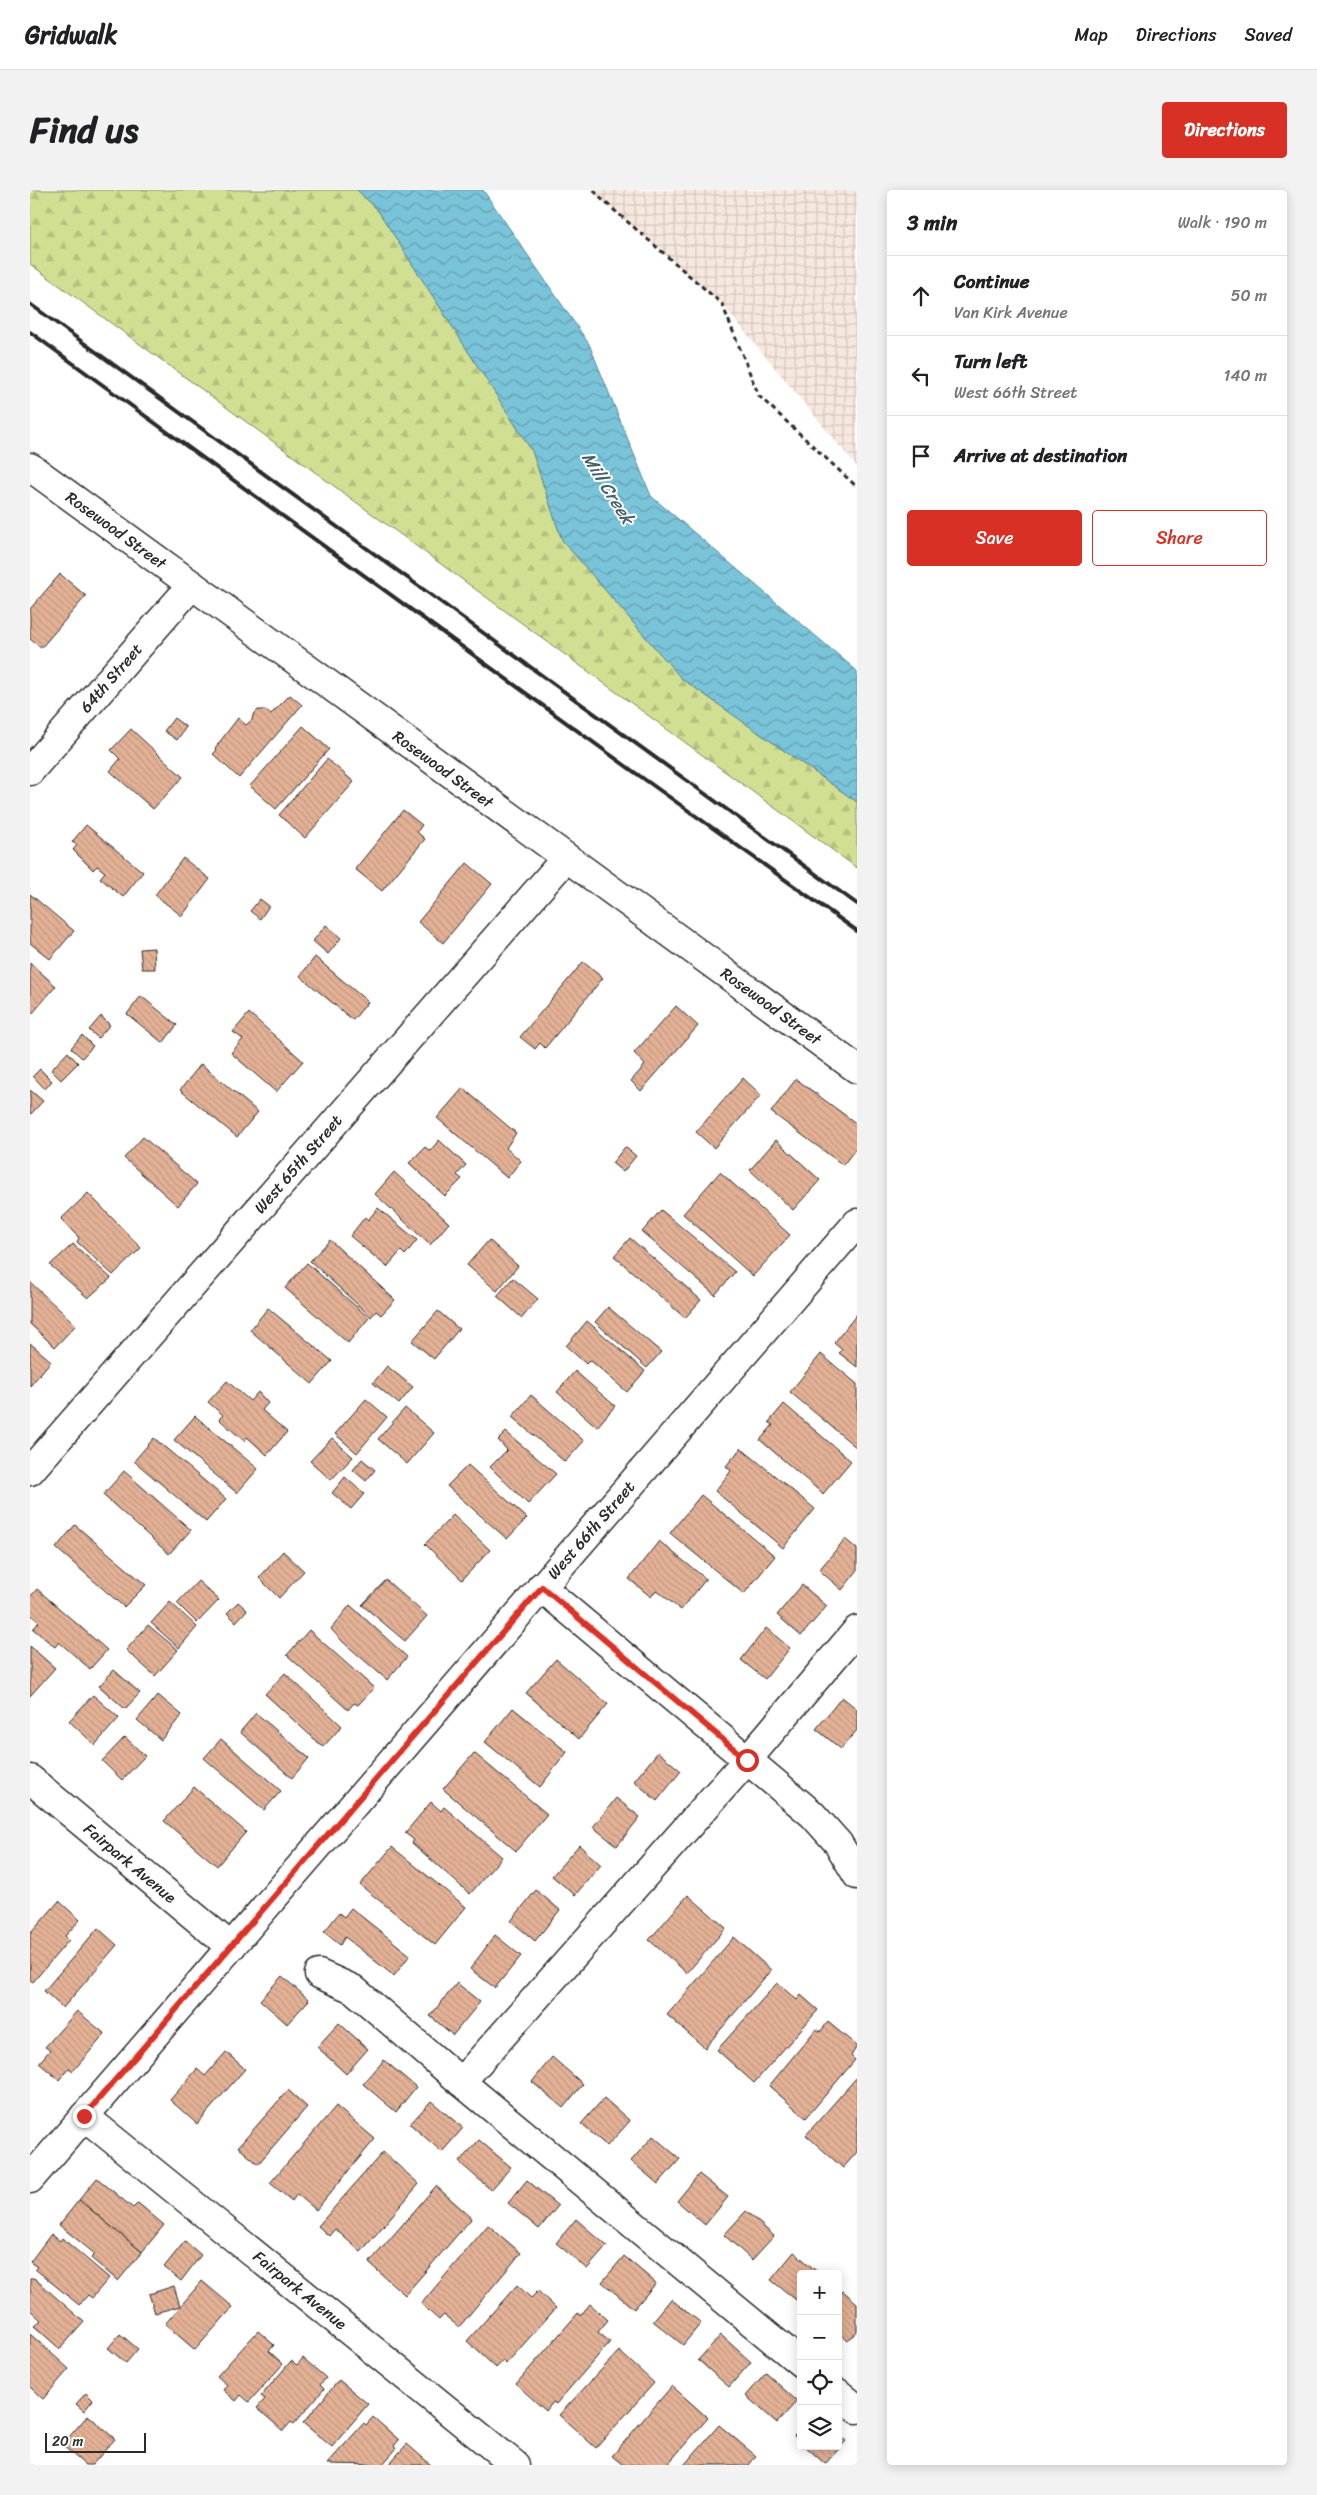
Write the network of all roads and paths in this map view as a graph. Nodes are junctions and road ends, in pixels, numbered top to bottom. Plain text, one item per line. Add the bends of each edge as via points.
1 (594, 190) edge
2 (30, 468) edge
3 (857, 487) edge
4 (192, 585) junction
5 (30, 771) edge
6 (566, 858) junction
7 (857, 1068) edge
8 (857, 1222) edge
9 (30, 1471) edge
10 (542, 1587) junction
11 (857, 1630) edge
12 (747, 1760) junction
13 (30, 1779) edge
14 (857, 1875) edge
15 (231, 1947) junction
16 (319, 1974) dead end
17 (460, 2082) junction
18 (84, 2116) junction
19 (30, 2179) edge
20 (799, 2360) edge
21 (842, 2397) edge
22 (857, 2409) edge
23 (515, 2465) edge

1 - 3 path via 722,304 759,396
2 - 4 street, Rosewood Street
4 - 5 street, 64th Street
4 - 6 street, Rosewood Street
6 - 7 street, Rosewood Street
6 - 9 street, West 65th Street
8 - 10 street, West 66th Street
10 - 12 street
10 - 15 street, West 66th Street
11 - 12 street
12 - 14 street via 812,1814 838,1843
12 - 17 street
13 - 15 street, Fairpark Avenue
15 - 18 street, West 66th Street
16 - 17 street via 353,1989
17 - 20 street
18 - 19 street, West 66th Street
18 - 23 street, Fairpark Avenue
21 - 22 street

